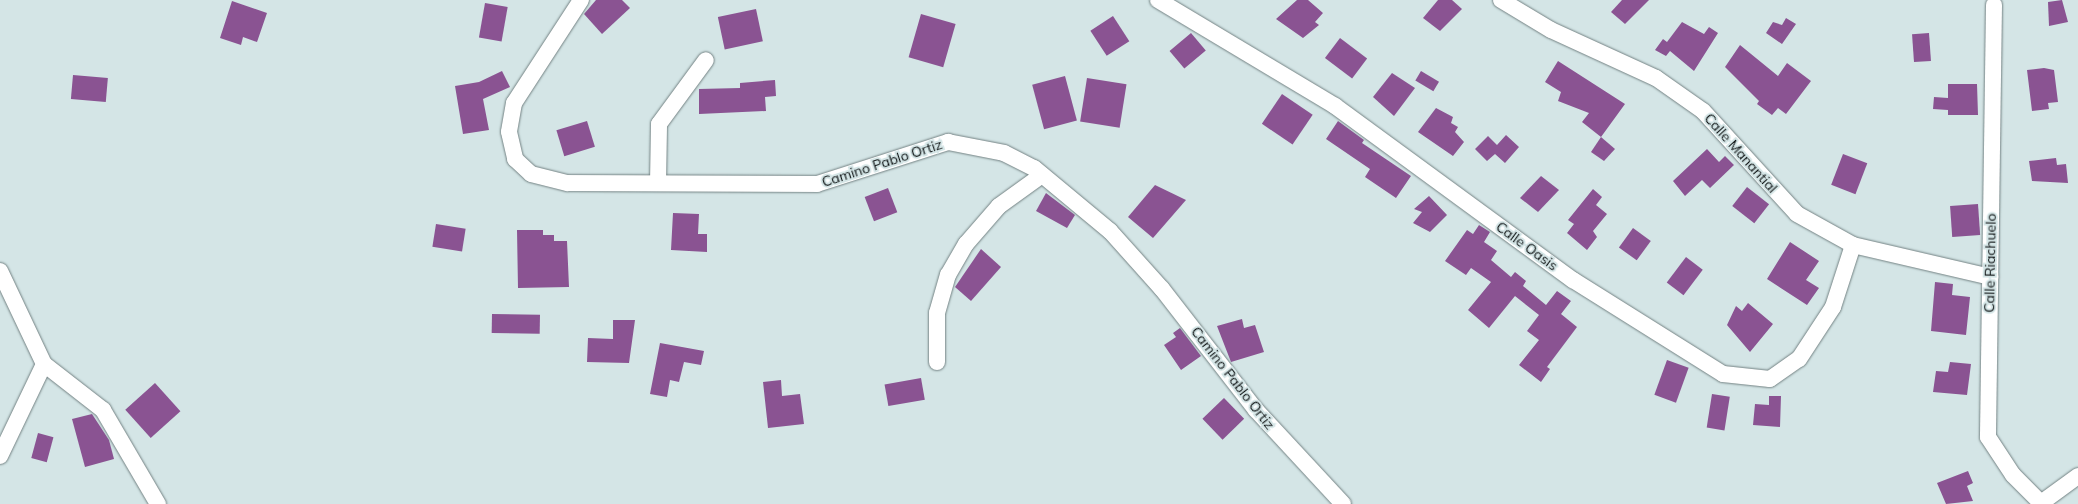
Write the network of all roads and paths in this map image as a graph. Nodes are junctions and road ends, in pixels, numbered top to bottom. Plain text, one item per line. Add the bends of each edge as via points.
1 (581, 0) edge
2 (1158, 0) edge
3 (1501, 0) edge
4 (1994, 5) dead end
5 (706, 60) dead end
6 (1042, 175) junction
7 (658, 183) junction
8 (1853, 245) junction
9 (0, 272) edge
10 (1990, 278) junction
11 (937, 362) dead end
12 (44, 364) junction
13 (0, 456) edge
14 (2078, 476) edge
15 (155, 500) edge
16 (2041, 503) edge
17 (1343, 504) edge

1 - 7 street, Camino Pablo Ortiz via 514,103 509,132 515,159 530,174 568,183
2 - 8 street, Calle Oasis via 1336,106 1573,280 1723,374 1770,379 1799,360 1833,307
3 - 8 street, Calle Manantial via 1551,30 1656,78 1688,100 1703,111 1797,214
4 - 10 street, Calle Riachuelo
5 - 7 street via 659,124
6 - 7 street, Camino Pablo Ortiz via 1004,153 948,142 817,184
6 - 11 street via 999,206 966,244 948,275 937,312
6 - 17 street, Camino Pablo Ortiz via 1116,238 1170,298 1256,410
8 - 10 street, Calle Manantial
9 - 12 street
10 - 16 street, Calle Riachuelo via 1988,437 2012,475
12 - 13 street
12 - 15 street via 103,410
14 - 16 street

